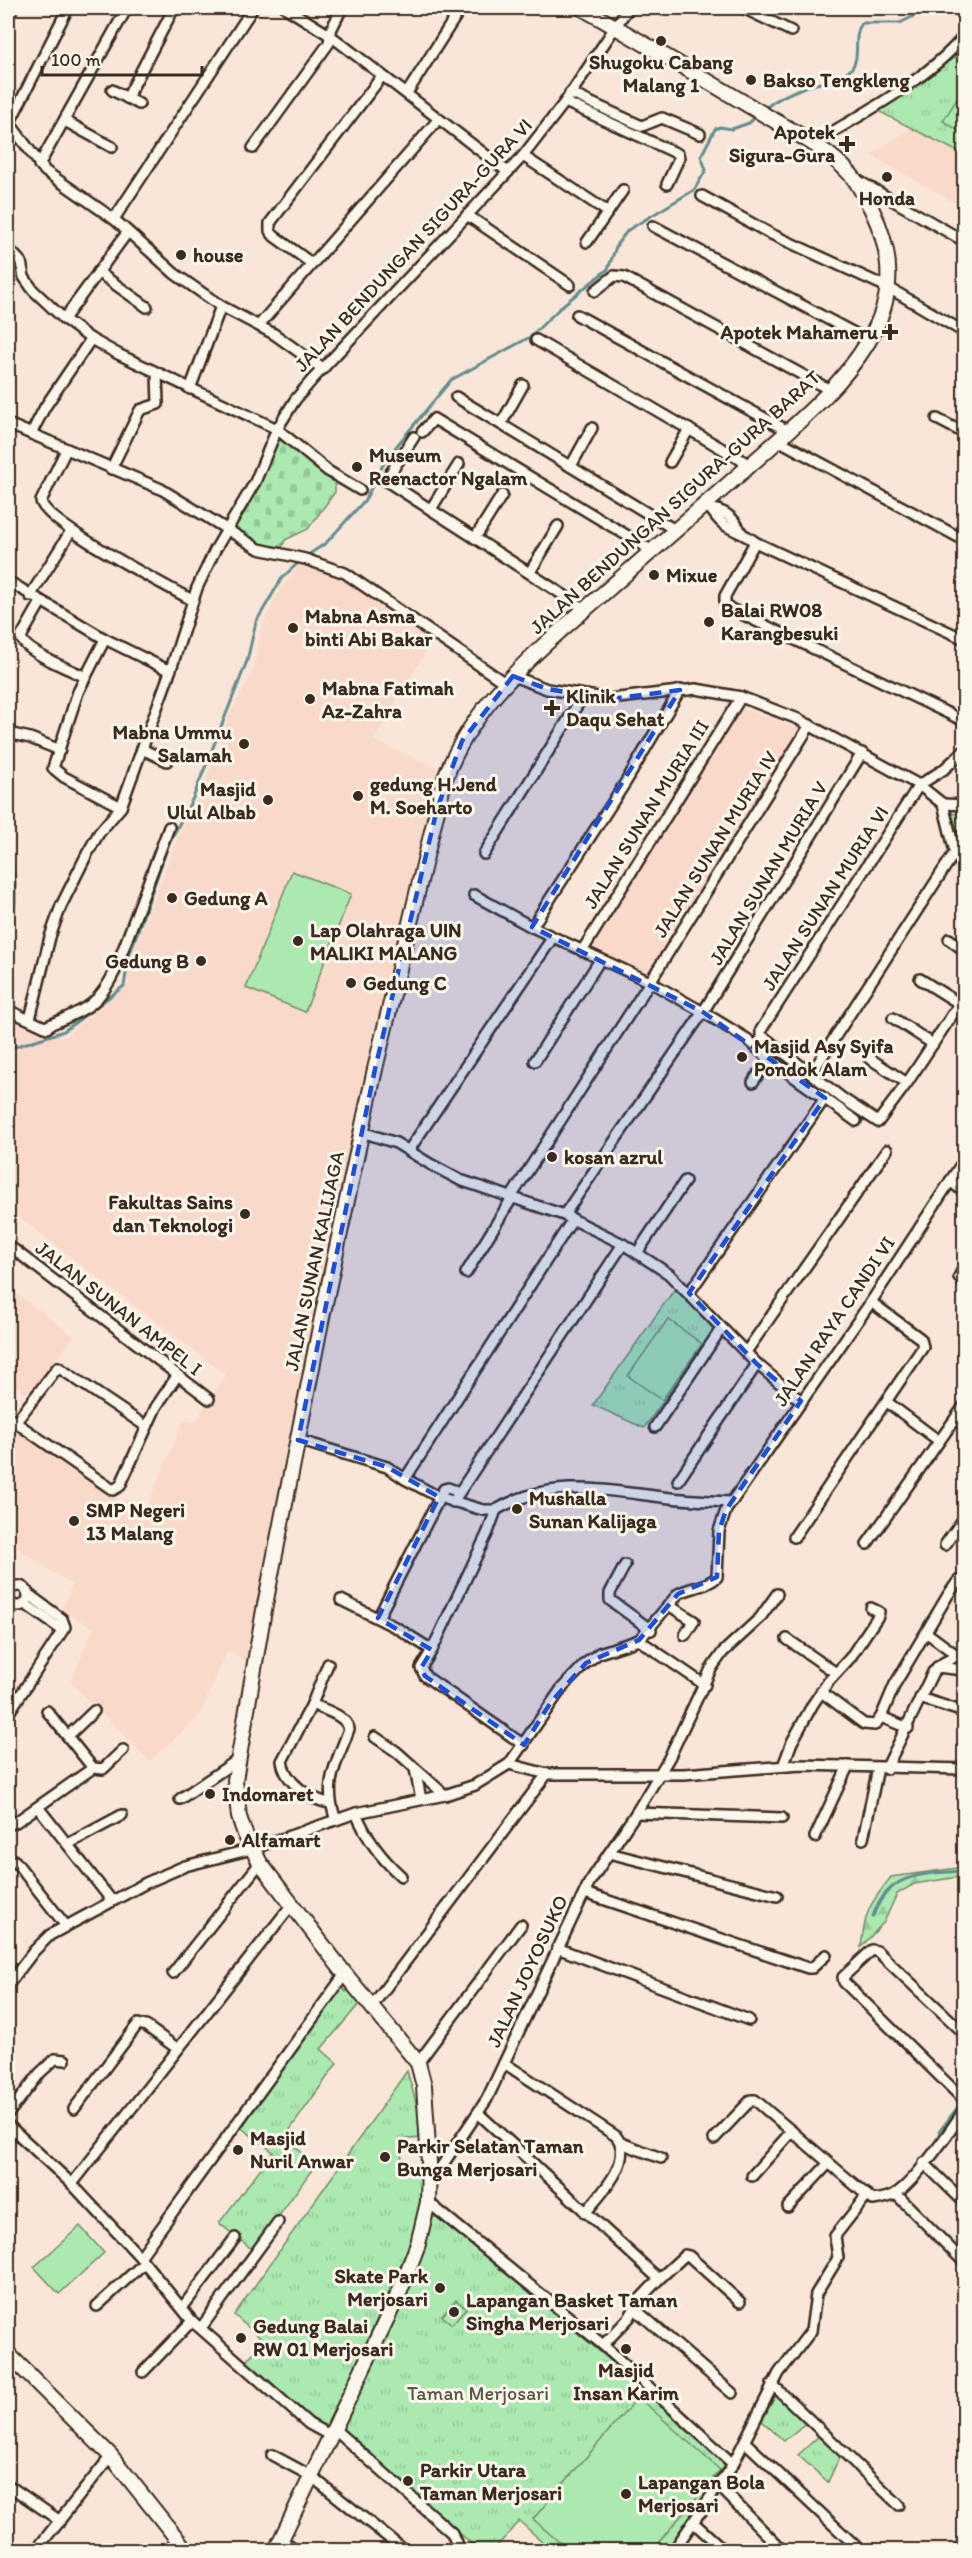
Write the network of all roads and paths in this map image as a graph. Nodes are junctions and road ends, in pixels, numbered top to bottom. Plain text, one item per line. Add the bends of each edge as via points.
1 (12, 8) edge
2 (68, 8) edge
3 (127, 8) edge
4 (174, 8) edge
5 (253, 8) edge
6 (286, 8) edge
7 (342, 8) edge
8 (461, 8) edge
9 (582, 8) edge
10 (628, 8) edge
11 (743, 8) edge
12 (8, 18) edge
13 (616, 27) junction
14 (791, 31) dead end
15 (331, 36) junction
16 (964, 36) edge
17 (382, 76) junction
18 (112, 90) dead end
19 (407, 93) junction
20 (127, 98) junction
21 (568, 98) junction
22 (139, 104) dead end
23 (438, 120) junction
24 (65, 121) junction
25 (8, 122) edge
26 (700, 134) dead end
27 (813, 143) junction
28 (112, 147) dead end
29 (253, 148) dead end
30 (523, 156) junction
31 (39, 165) junction
32 (508, 172) junction
33 (854, 178) junction
34 (667, 184) dead end
35 (623, 190) dead end
36 (702, 196) dead end
37 (608, 212) junction
38 (467, 215) junction
39 (114, 219) junction
40 (653, 226) dead end
41 (127, 233) junction
42 (964, 241) edge
43 (587, 242) dead end
44 (8, 248) edge
45 (311, 263) junction
46 (98, 272) junction
47 (570, 285) dead end
48 (889, 288) junction
49 (595, 291) dead end
50 (221, 306) junction
51 (147, 307) dead end
52 (577, 315) dead end
53 (64, 319) junction
54 (259, 326) junction
55 (964, 332) edge
56 (91, 339) junction
57 (536, 340) dead end
58 (869, 341) junction
59 (323, 369) junction
60 (157, 373) junction
61 (523, 385) dead end
62 (190, 389) junction
63 (830, 390) junction
64 (456, 397) dead end
65 (937, 419) dead end
66 (8, 424) edge
67 (501, 424) junction
68 (592, 428) dead end
69 (277, 429) junction
70 (689, 429) junction
71 (964, 433) edge
72 (31, 434) junction
73 (783, 436) junction
74 (66, 450) junction
75 (670, 462) dead end
76 (459, 464) dead end
77 (750, 465) junction
78 (571, 466) junction
79 (111, 469) junction
80 (360, 490) dead end
81 (502, 495) dead end
82 (709, 507) junction
83 (430, 510) junction
84 (558, 526) dead end
85 (228, 528) junction
86 (675, 530) junction
87 (71, 531) junction
88 (475, 538) junction
89 (964, 540) edge
90 (755, 542) junction
91 (651, 550) junction
92 (530, 572) junction
93 (8, 581) edge
94 (30, 596) junction
95 (192, 600) junction
96 (41, 602) junction
97 (585, 609) junction
98 (105, 639) junction
99 (964, 639) edge
100 (170, 671) junction
101 (86, 677) junction
102 (509, 679) junction
103 (680, 690) junction
104 (583, 696) junction
105 (741, 697) junction
106 (964, 721) edge
107 (810, 725) junction
108 (8, 733) edge
109 (142, 749) junction
110 (60, 750) junction
111 (964, 751) edge
112 (862, 753) junction
113 (167, 761) dead end
114 (919, 785) junction
115 (943, 804) junction
116 (964, 805) edge
117 (121, 807) junction
118 (169, 827) dead end
119 (955, 852) junction
120 (484, 854) dead end
121 (964, 868) edge
122 (474, 896) dead end
123 (532, 927) junction
124 (553, 937) junction
125 (949, 939) dead end
126 (964, 950) edge
127 (582, 951) junction
128 (600, 960) junction
129 (920, 980) dead end
130 (650, 982) junction
131 (962, 1001) edge
132 (8, 1010) edge
133 (703, 1012) junction
134 (893, 1018) dead end
135 (30, 1019) junction
136 (933, 1044) junction
137 (869, 1058) dead end
138 (770, 1059) junction
139 (535, 1061) dead end
140 (811, 1074) junction
141 (753, 1082) dead end
142 (907, 1083) junction
143 (825, 1098) junction
144 (856, 1121) dead end
145 (362, 1132) junction
146 (410, 1148) junction
147 (887, 1150) dead end
148 (964, 1160) edge
149 (685, 1181) dead end
150 (950, 1181) junction
151 (964, 1191) edge
152 (512, 1198) junction
153 (569, 1213) junction
154 (623, 1244) junction
155 (8, 1245) edge
156 (637, 1253) junction
157 (964, 1267) edge
158 (466, 1274) dead end
159 (964, 1284) edge
160 (689, 1293) junction
161 (871, 1302) junction
162 (721, 1329) junction
163 (746, 1352) junction
164 (757, 1364) junction
165 (177, 1376) junction
166 (209, 1399) dead end
167 (801, 1401) junction
168 (887, 1402) junction
169 (964, 1406) edge
170 (11, 1420) edge
171 (147, 1427) junction
172 (654, 1427) dead end
173 (298, 1440) junction
174 (939, 1441) junction
175 (405, 1479) junction
176 (678, 1481) dead end
177 (459, 1492) junction
178 (439, 1497) junction
179 (453, 1502) junction
180 (731, 1502) junction
181 (496, 1510) junction
182 (964, 1518) edge
183 (794, 1537) dead end
184 (867, 1544) dead end
185 (945, 1545) dead end
186 (625, 1565) dead end
187 (8, 1580) edge
188 (964, 1580) edge
189 (16, 1586) junction
190 (8, 1594) edge
191 (777, 1594) dead end
192 (27, 1599) junction
193 (341, 1600) dead end
194 (14, 1605) junction
195 (670, 1606) junction
196 (871, 1608) dead end
197 (8, 1614) edge
198 (378, 1618) junction
199 (651, 1630) junction
200 (927, 1633) junction
201 (685, 1635) dead end
202 (788, 1639) dead end
203 (639, 1640) junction
204 (432, 1650) junction
205 (961, 1654) edge
206 (328, 1664) dead end
207 (937, 1667) junction
208 (964, 1670) edge
209 (836, 1673) junction
210 (705, 1685) junction
211 (821, 1692) junction
212 (920, 1698) junction
213 (312, 1704) junction
214 (47, 1711) dead end
215 (94, 1711) dead end
216 (964, 1712) edge
217 (8, 1713) edge
218 (880, 1718) junction
219 (908, 1728) junction
220 (68, 1736) junction
221 (375, 1737) dead end
222 (524, 1745) junction
223 (123, 1750) dead end
224 (236, 1761) junction
225 (509, 1764) junction
226 (783, 1766) junction
227 (848, 1767) junction
228 (93, 1768) junction
229 (882, 1768) junction
230 (415, 1769) junction
231 (964, 1769) edge
232 (548, 1774) junction
233 (659, 1774) junction
234 (445, 1795) junction
235 (180, 1799) dead end
236 (421, 1799) junction
237 (330, 1803) junction
238 (38, 1807) junction
239 (356, 1813) junction
240 (636, 1813) junction
241 (122, 1815) dead end
242 (782, 1818) dead end
243 (336, 1820) junction
244 (8, 1825) edge
245 (815, 1837) dead end
246 (863, 1839) dead end
247 (68, 1844) junction
248 (252, 1849) junction
249 (609, 1853) junction
250 (15, 1861) dead end
251 (260, 1863) junction
252 (401, 1876) dead end
253 (585, 1893) junction
254 (777, 1896) dead end
255 (112, 1901) junction
256 (293, 1903) junction
257 (521, 1925) dead end
258 (66, 1926) junction
259 (557, 1948) junction
260 (826, 1955) dead end
261 (173, 1973) dead end
262 (345, 1974) junction
263 (8, 1985) edge
264 (372, 2006) junction
265 (749, 2020) dead end
266 (964, 2033) edge
267 (178, 2049) junction
268 (65, 2060) dead end
269 (418, 2063) junction
270 (504, 2063) junction
271 (964, 2100) edge
272 (74, 2109) dead end
273 (964, 2110) edge
274 (478, 2113) junction
275 (8, 2114) edge
276 (8, 2125) edge
277 (792, 2131) junction
278 (714, 2139) dead end
279 (621, 2143) junction
280 (660, 2158) dead end
281 (924, 2163) junction
282 (828, 2164) junction
283 (752, 2176) dead end
284 (72, 2184) junction
285 (429, 2185) junction
286 (896, 2194) junction
287 (867, 2195) junction
288 (428, 2202) junction
289 (964, 2202) edge
290 (788, 2207) dead end
291 (585, 2213) junction
292 (278, 2222) dead end
293 (235, 2238) dead end
294 (142, 2260) junction
295 (964, 2262) edge
296 (658, 2279) junction
297 (740, 2302) dead end
298 (97, 2306) dead end
299 (182, 2308) junction
300 (635, 2309) junction
301 (192, 2321) junction
302 (201, 2328) junction
303 (603, 2346) junction
304 (8, 2355) edge
305 (143, 2372) dead end
306 (772, 2385) junction
307 (732, 2393) dead end
308 (333, 2433) junction
309 (745, 2442) junction
310 (272, 2455) dead end
311 (111, 2456) junction
312 (730, 2461) junction
313 (311, 2476) junction
314 (8, 2485) edge
315 (719, 2486) junction
316 (899, 2505) dead end
317 (60, 2521) junction
318 (694, 2523) junction
319 (279, 2545) edge
320 (456, 2548) edge
321 (36, 2550) edge
322 (186, 2550) edge
323 (295, 2550) edge
324 (404, 2550) edge
325 (674, 2550) edge
326 (724, 2550) edge
327 (782, 2550) edge
328 (860, 2550) edge

1 - 12 street
2 - 25 street
3 - 24 street
4 - 20 street
5 - 39 street
6 - 15 street
7 - 15 street
8 - 19 street
9 - 13 main road, JALAN BENDUNGAN SIGURA-GURA BARAT
10 - 13 street, JALAN BENDUNGAN SIGURA-GURA VI
11 - 14 street
13 - 21 street, JALAN BENDUNGAN SIGURA-GURA VI
13 - 27 main road, JALAN BENDUNGAN SIGURA-GURA BARAT
15 - 17 street
15 - 29 street
16 - 27 street via 951,53 878,105
17 - 19 street
17 - 45 street via 270,223 274,236
18 - 20 street
19 - 23 street
20 - 22 street
21 - 26 street via 642,126 662,118
21 - 30 street, JALAN BENDUNGAN SIGURA-GURA VI
21 - 34 street via 678,154
23 - 32 street
23 - 45 street
24 - 28 street
24 - 31 street
25 - 31 street
27 - 33 main road, JALAN BENDUNGAN SIGURA-GURA BARAT
30 - 32 street, JALAN BENDUNGAN SIGURA-GURA VI
30 - 37 street
31 - 39 street
32 - 38 street, JALAN BENDUNGAN SIGURA-GURA VI
33 - 42 street, JALAN BENDUNGAN SIGURA-GURA BARAT
33 - 48 main road, JALAN BENDUNGAN SIGURA-GURA BARAT via 880,226 890,266
35 - 37 street
36 - 48 street via 771,234
37 - 43 street
38 - 47 street
38 - 59 street, JALAN BENDUNGAN SIGURA-GURA VI
39 - 41 street
40 - 58 street
41 - 46 street
41 - 50 street
44 - 53 street via 21,262 24,277 33,290
45 - 54 street
46 - 51 street
46 - 53 street
48 - 55 street
48 - 58 main road, JALAN BENDUNGAN SIGURA-GURA BARAT
49 - 63 street via 614,276 624,277
50 - 54 street
50 - 62 street
52 - 73 street
53 - 56 street
54 - 59 street
56 - 60 street
56 - 72 street
57 - 70 street
58 - 63 main road, JALAN BENDUNGAN SIGURA-GURA BARAT
59 - 69 street, JALAN BENDUNGAN SIGURA-GURA VI via 295,400
60 - 62 street
60 - 79 street via 158,404 140,410
61 - 67 street
62 - 69 street
63 - 73 main road, JALAN BENDUNGAN SIGURA-GURA BARAT
64 - 67 street
65 - 71 street
66 - 72 street
67 - 78 street
68 - 78 street
69 - 80 street via 328,471
69 - 85 street, JALAN BENDUNGAN SIGURA-GURA VI via 255,482
70 - 75 street
70 - 77 street
72 - 74 street
73 - 77 main road, JALAN BENDUNGAN SIGURA-GURA BARAT
73 - 89 street
74 - 79 street
74 - 87 street via 41,505
76 - 83 street
77 - 82 main road, JALAN BENDUNGAN SIGURA-GURA BARAT
78 - 86 street
79 - 85 street via 161,489
81 - 88 street
82 - 86 main road, JALAN BENDUNGAN SIGURA-GURA BARAT
82 - 90 street via 729,528 741,531
83 - 88 street
83 - 91 street via 387,480 434,419
84 - 92 street
85 - 95 street, JALAN BENDUNGAN SIGURA-GURA VI
85 - 102 street via 259,549 349,575 438,639
86 - 91 main road, JALAN BENDUNGAN SIGURA-GURA BARAT
87 - 94 street
87 - 95 street
88 - 92 street
90 - 99 street
90 - 106 street via 725,596 727,607
91 - 97 main road, JALAN BENDUNGAN SIGURA-GURA BARAT
92 - 97 street
93 - 94 street
94 - 96 street
95 - 100 street, JALAN BENDUNGAN SIGURA-GURA VI
96 - 98 street
96 - 101 street via 21,637 22,642
97 - 102 main road, JALAN BENDUNGAN SIGURA-GURA BARAT
98 - 100 street
98 - 101 street
100 - 109 street, JALAN BENDUNGAN SIGURA-GURA VI
101 - 110 street
102 - 104 street
102 - 145 main road, JALAN SUNAN KALIJAGA via 475,721 444,781
103 - 104 street via 620,699
103 - 105 street
103 - 123 street
104 - 120 street
105 - 107 street
105 - 127 street, JALAN SUNAN MURIA III
107 - 112 street
107 - 130 street, JALAN SUNAN MURIA IV
108 - 110 street
109 - 113 street
109 - 117 street, JALAN BENDUNGAN SIGURA-GURA VI
110 - 117 street via 55,771
111 - 114 street via 943,771
112 - 114 street
112 - 133 street, JALAN SUNAN MURIA V
114 - 115 street
114 - 140 street, JALAN SUNAN MURIA VI via 761,1030 764,1039
115 - 116 street
115 - 119 street
117 - 135 street, JALAN BENDUNGAN SIGURA-GURA VI via 91,847 61,906
118 - 135 street via 107,987 93,1004 46,1028
119 - 121 street
119 - 140 street
122 - 123 street
123 - 124 street
124 - 127 street
124 - 146 street
125 - 126 street
127 - 128 street
128 - 130 street
128 - 139 street
129 - 131 street
130 - 133 street
130 - 152 street, JALAN SUNAN MURIA IV
131 - 136 street
132 - 135 street
133 - 138 street via 747,1039
133 - 153 street, JALAN SUNAN MURIA V
134 - 136 street
136 - 142 street
137 - 142 street
138 - 141 street
138 - 143 street
140 - 142 street via 878,1122
143 - 144 street
143 - 160 street
145 - 146 street
145 - 173 main road, JALAN SUNAN KALIJAGA
146 - 152 street via 460,1180
147 - 163 street
148 - 150 street, JALAN RAYA CANDI VI
149 - 156 street
150 - 151 street
150 - 161 street, JALAN RAYA CANDI VI
152 - 153 street
152 - 158 street, JALAN SUNAN MURIA IV
153 - 154 street
153 - 175 street, JALAN SUNAN MURIA V
154 - 156 street
154 - 177 street
155 - 165 street, JALAN SUNAN AMPEL I
156 - 160 street
157 - 159 street via 959,1277
160 - 162 street
161 - 167 street, JALAN RAYA CANDI VI
161 - 168 street via 924,1344
162 - 163 street
162 - 172 street
163 - 164 street
164 - 167 street
164 - 176 street
165 - 166 street, JALAN SUNAN AMPEL I
165 - 171 street
167 - 180 street, JALAN RAYA CANDI VI
168 - 174 street
168 - 183 street
169 - 174 street
170 - 171 street via 60,1367
170 - 171 street via 113,1490 120,1486
173 - 175 street via 387,1467
173 - 224 main road, JALAN SUNAN KALIJAGA
174 - 184 street
175 - 178 street
177 - 178 street via 448,1488
177 - 179 street
178 - 179 street
178 - 198 street
179 - 181 street
180 - 181 street via 577,1489 530,1494
180 - 195 street, JALAN RAYA CANDI VI via 719,1531 717,1576 678,1594
181 - 204 street
182 - 185 street
186 - 199 street via 610,1600
187 - 189 street
188 - 200 street via 953,1586
189 - 190 street
189 - 192 street via 22,1586
190 - 194 street
191 - 210 street, JALAN JOYOSUKO via 760,1618 717,1659
192 - 194 street via 20,1606
192 - 217 street via 65,1622
193 - 198 street
194 - 197 street
195 - 199 street
195 - 201 street via 694,1621
196 - 209 street via 879,1612 878,1616
198 - 204 street
199 - 203 street
200 - 205 street
200 - 218 street via 899,1677
202 - 209 street
203 - 210 street
203 - 222 street via 599,1653 586,1663 551,1702
204 - 222 street via 421,1668 425,1676
205 - 207 street
206 - 213 street
207 - 208 street
207 - 212 street
209 - 211 street
210 - 233 street, JALAN JOYOSUKO
211 - 218 street via 864,1724 875,1725
211 - 226 street
212 - 216 street
212 - 219 street
213 - 237 street via 346,1720 349,1728 331,1781
213 - 237 street via 284,1755 283,1766 290,1780 312,1797
214 - 220 street
215 - 220 street
218 - 219 street
219 - 229 street
220 - 228 street
221 - 230 street
222 - 225 street
223 - 228 street via 103,1769
224 - 235 street
224 - 248 main road, JALAN SUNAN KALIJAGA via 236,1801
225 - 232 street
225 - 234 street via 474,1785
226 - 227 street
226 - 233 street
227 - 229 street
227 - 245 street
228 - 238 street
229 - 231 street
229 - 246 street
230 - 234 street
230 - 236 street
232 - 233 street
232 - 264 street
233 - 240 street, JALAN JOYOSUKO
234 - 236 street
236 - 239 street
237 - 243 street
238 - 244 street
238 - 247 street
239 - 243 street
239 - 252 street via 376,1851
240 - 242 street
240 - 249 street, JALAN JOYOSUKO
241 - 247 street
243 - 248 street
247 - 255 street
248 - 251 main road, JALAN SUNAN KALIJAGA
248 - 255 street via 185,1866
249 - 253 street, JALAN JOYOSUKO
249 - 254 street
250 - 258 street
251 - 256 main road, JALAN SUNAN KALIJAGA
251 - 261 street
253 - 259 street, JALAN JOYOSUKO
253 - 260 street via 808,1968
255 - 258 street
256 - 262 main road, JALAN SUNAN KALIJAGA
256 - 267 street
257 - 269 street
258 - 263 street via 42,1942
259 - 265 street
259 - 270 street, JALAN JOYOSUKO
262 - 264 main road, JALAN SUNAN KALIJAGA
262 - 294 street
264 - 269 main road, JALAN SUNAN KALIJAGA
266 - 271 street via 877,1951 872,1950 843,1977
267 - 272 street via 138,2024
267 - 284 street
268 - 275 street via 55,2059 40,2073
269 - 285 main road via 424,2086
270 - 274 street, JALAN JOYOSUKO
270 - 279 street
273 - 281 street
274 - 285 street, JALAN JOYOSUKO
274 - 291 street
276 - 284 street
277 - 278 street via 753,2100
277 - 282 street
277 - 283 street
279 - 280 street
279 - 291 street via 621,2158 612,2178
281 - 286 street
281 - 289 street
282 - 287 street
282 - 290 street
284 - 294 street
285 - 288 main road
286 - 287 street via 873,2200
286 - 295 street
287 - 306 street via 836,2233 838,2258 816,2294 811,2331
288 - 303 street
288 - 308 main road via 412,2261
291 - 296 street
292 - 302 street
293 - 299 street
294 - 298 street
294 - 299 street
296 - 297 street via 680,2258 689,2256
296 - 300 street
299 - 301 street
300 - 303 street
300 - 307 street
301 - 302 street
301 - 305 street
302 - 308 street via 309,2424
303 - 312 street
304 - 311 main road
306 - 309 street
306 - 316 street
308 - 313 main road
308 - 320 street via 452,2534
309 - 312 street
309 - 328 street
310 - 313 street
311 - 317 street
311 - 322 main road
312 - 315 street
313 - 319 main road
313 - 324 street
314 - 317 street
315 - 318 street
315 - 327 street
317 - 321 street
318 - 325 street
318 - 326 street
319 - 323 street

